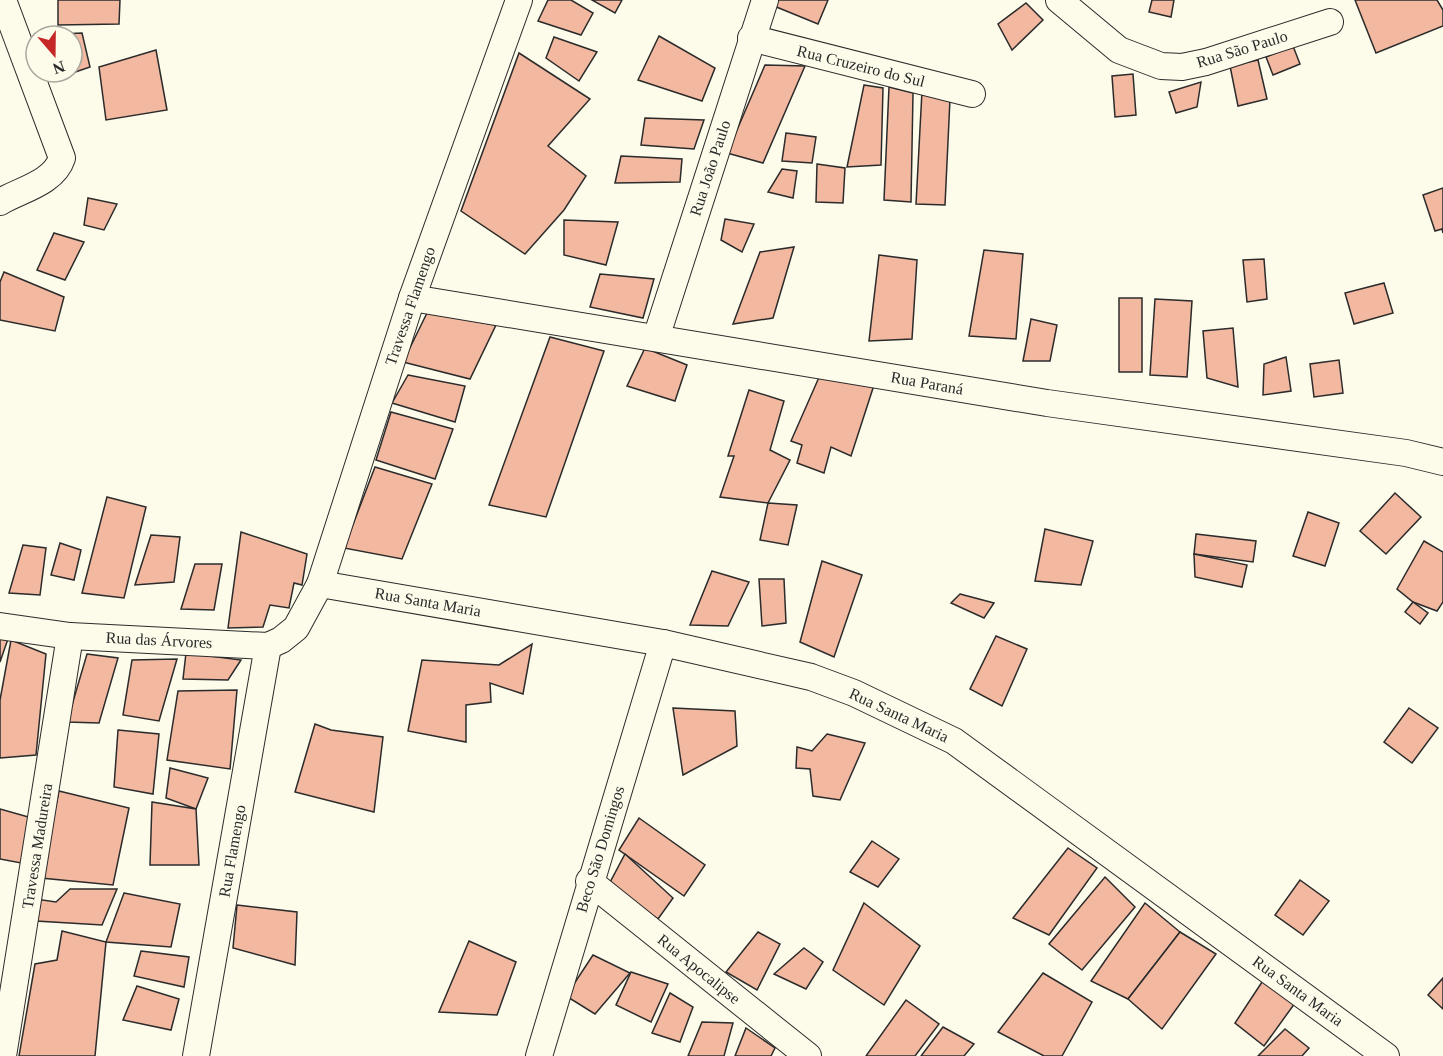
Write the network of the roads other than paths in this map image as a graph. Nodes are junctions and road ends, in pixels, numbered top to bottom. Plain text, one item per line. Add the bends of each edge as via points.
1 (3, 0) edge
2 (519, 0) edge
3 (765, 0) edge
4 (1059, 0) edge
5 (1330, 22) dead end
6 (751, 38) junction
7 (972, 94) dead end
8 (0, 202) edge
9 (412, 298) junction
10 (656, 338) junction
11 (1443, 462) edge
12 (320, 584) junction
13 (0, 626) edge
14 (70, 636) junction
15 (663, 643) junction
16 (268, 646) junction
17 (590, 881) junction
18 (3, 1056) edge
19 (196, 1056) edge
20 (539, 1056) edge
21 (808, 1056) edge
22 (1386, 1056) edge

1 - 8 street via 62,158 58,169 29,189
2 - 9 street, Travessa Flamengo
3 - 6 street, Rua João Paulo
4 - 5 street, Rua São Paulo via 1119,50 1161,66 1206,62
6 - 7 street, Rua Cruzeiro do Sul
6 - 10 street, Rua João Paulo
9 - 10 street, Rua Paraná
9 - 12 street, Travessa Flamengo
10 - 11 street, Rua Paraná via 1047,403 1406,453
12 - 15 street, Rua Santa Maria
12 - 16 street, Travessa Flamengo via 306,613 288,635
13 - 14 street, Rua das Árvores
14 - 16 street, Rua das Árvores
14 - 18 street, Travessa Madureira
15 - 17 street, Beco São Domingos
15 - 22 street, Rua Santa Maria via 811,678 854,693 954,741
16 - 19 street, Rua Flamengo
17 - 20 street, Beco São Domingos
17 - 21 street, Rua Apocalipse

